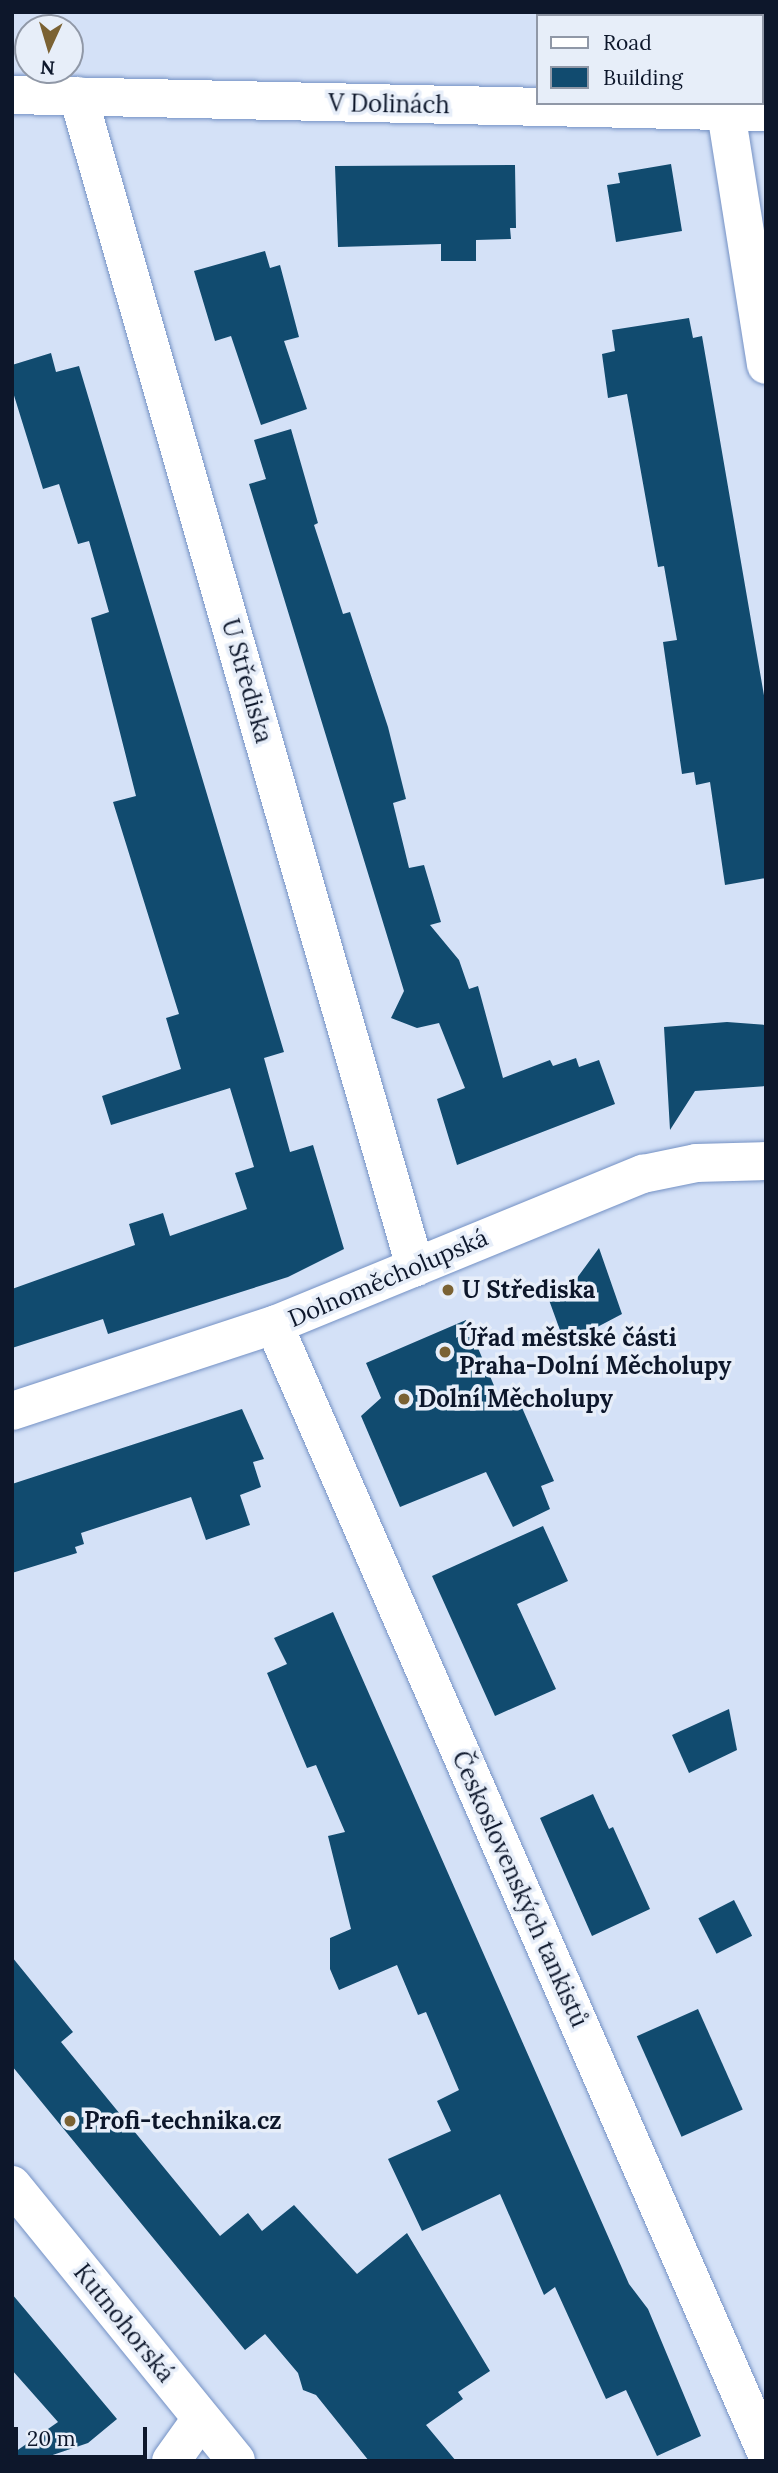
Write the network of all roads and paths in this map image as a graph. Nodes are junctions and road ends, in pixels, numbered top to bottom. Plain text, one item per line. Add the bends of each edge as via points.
1 (12, 95) edge
2 (78, 96) junction
3 (726, 112) junction
4 (766, 112) edge
5 (766, 365) edge
6 (766, 1161) edge
7 (415, 1266) junction
8 (274, 1325) junction
9 (12, 1411) edge
10 (12, 2185) edge
11 (201, 2419) junction
12 (766, 2452) edge
13 (171, 2461) edge
14 (236, 2461) edge

1 - 2 street, V Dolinách
2 - 3 street, V Dolinách
2 - 7 street, U Střediska
3 - 4 street, V Dolinách
3 - 5 street
6 - 7 street, Dolnoměcholupská via 696,1163 643,1174
7 - 8 street, Dolnoměcholupská
8 - 9 street, Dolnoměcholupská
8 - 12 street, Československých tankistů
10 - 11 street, Kutnohorská
11 - 13 street
11 - 14 street, Kutnohorská

